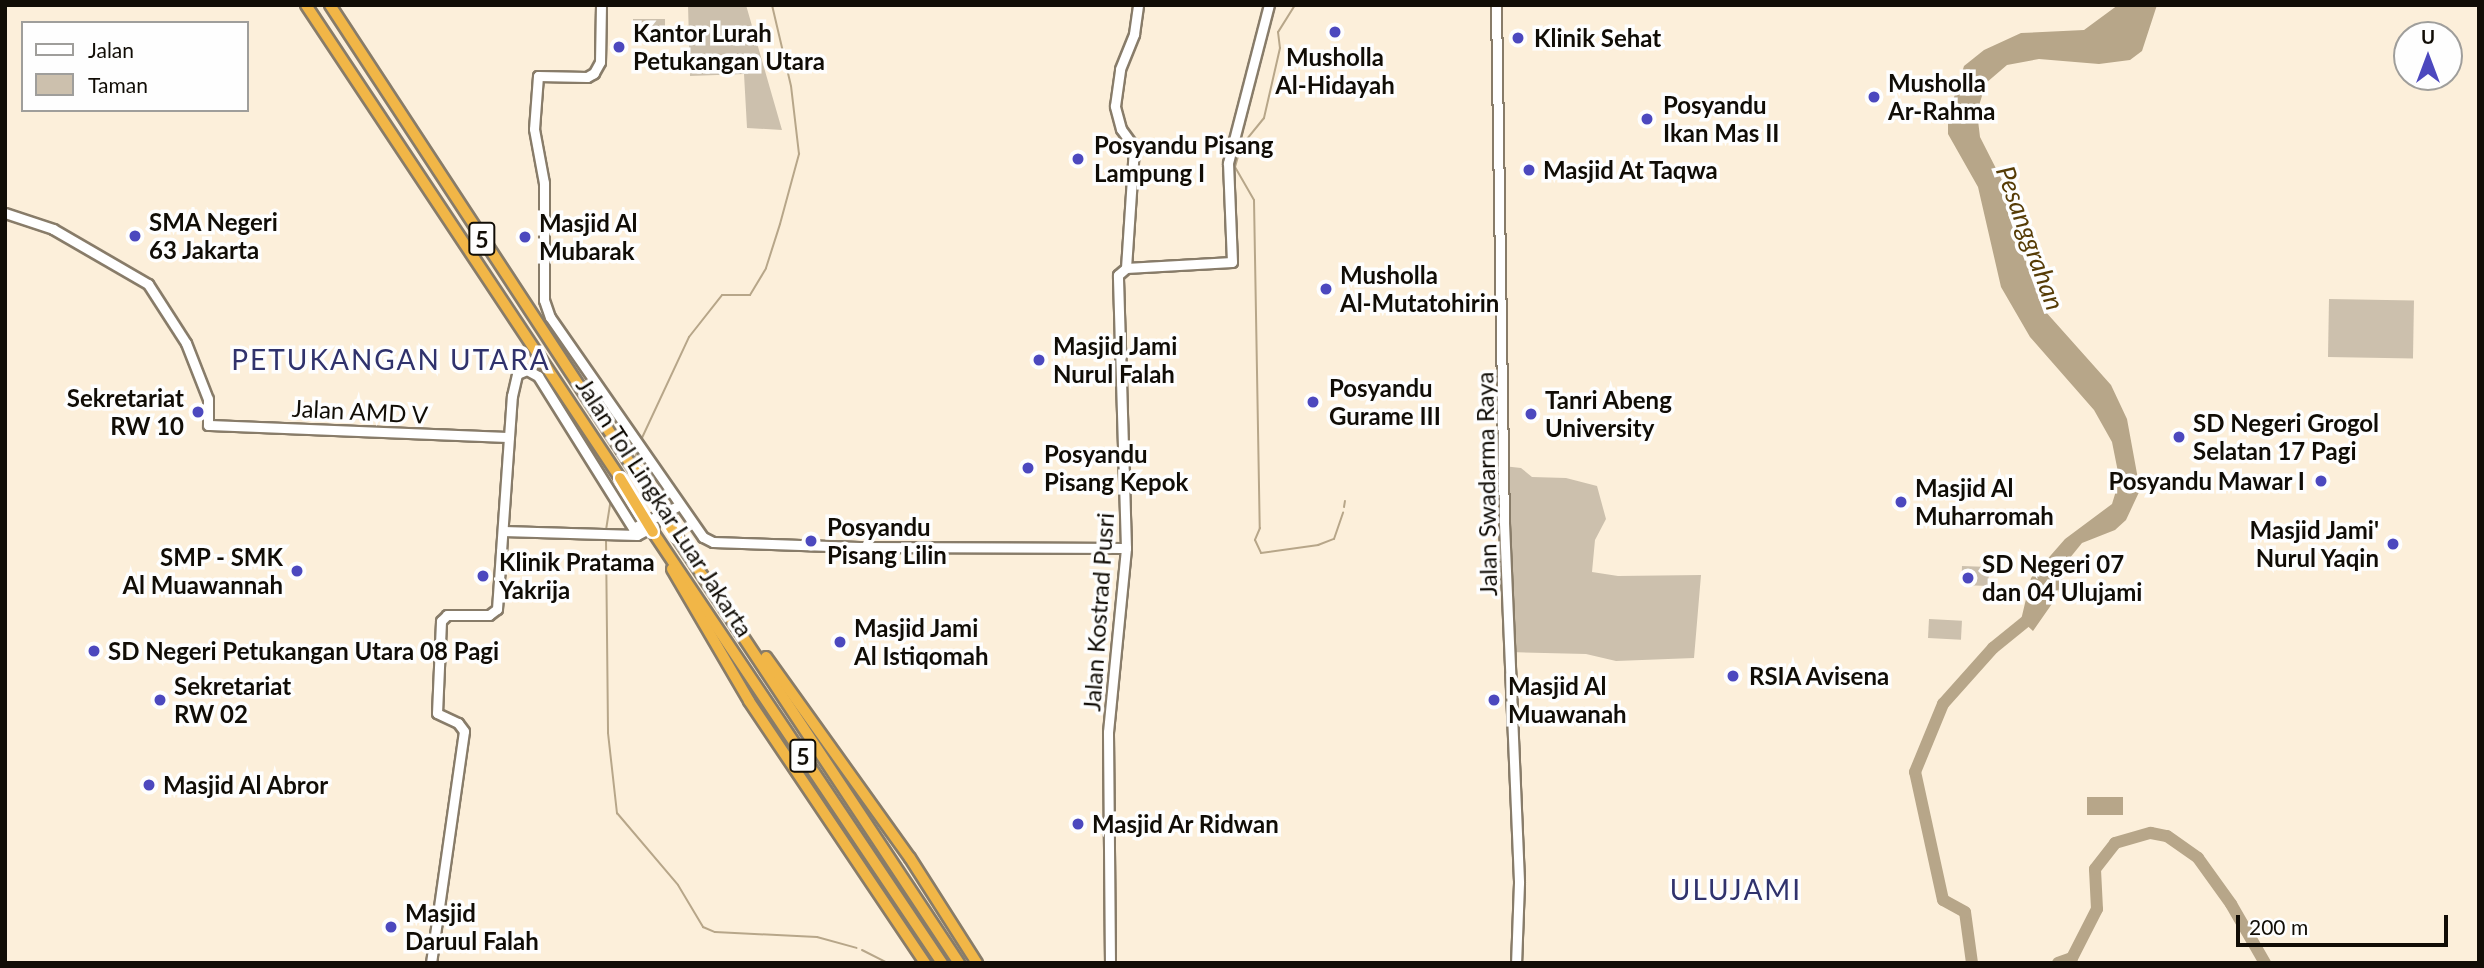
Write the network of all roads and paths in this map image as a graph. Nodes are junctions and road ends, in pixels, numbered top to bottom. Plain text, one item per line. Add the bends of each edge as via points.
1 (306, 5) edge
2 (331, 5) edge
3 (601, 5) edge
4 (1138, 5) edge
5 (1269, 5) edge
6 (1496, 5) edge
7 (5, 213) edge
8 (1126, 268) junction
9 (509, 437) junction
10 (681, 508) junction
11 (503, 531) junction
12 (653, 532) junction
13 (1126, 548) junction
14 (746, 639) junction
15 (431, 963) edge
16 (925, 963) edge
17 (942, 963) edge
18 (960, 963) edge
19 (977, 963) edge
20 (1110, 963) edge
21 (1516, 963) edge

1 - 12 highway, Jalan Tol Lingkar Luar Jakarta / 5, bridge
2 - 14 highway, Jalan Tol Lingkar Luar Jakarta / 5, bridge
3 - 10 street via 598,68 587,77 541,74 536,96 534,129 544,183 547,308
4 - 8 street via 1115,106 1121,129 1134,147
5 - 8 street via 1228,161 1232,262
6 - 21 street, Jalan Swadarma Raya via 1504,523 1519,883
7 - 9 street, Jalan AMD V via 53,229 134,274 155,293 187,343 208,399 208,425
8 - 13 street, Jalan Kostrad Pusri via 1118,275
9 - 10 street via 515,378 521,370 533,371 633,528
9 - 11 street
10 - 11 street via 637,536
10 - 13 street via 703,537 713,542
11 - 15 street via 494,615 447,615 441,621 437,713 462,726
12 - 16 highway via 709,635 801,782
12 - 17 highway, Jalan Tol Lingkar Luar Jakarta / 5
13 - 20 street, Jalan Kostrad Pusri via 1108,732
14 - 18 highway, Jalan Tol Lingkar Luar Jakarta / 5
14 - 19 highway via 759,649 910,858

